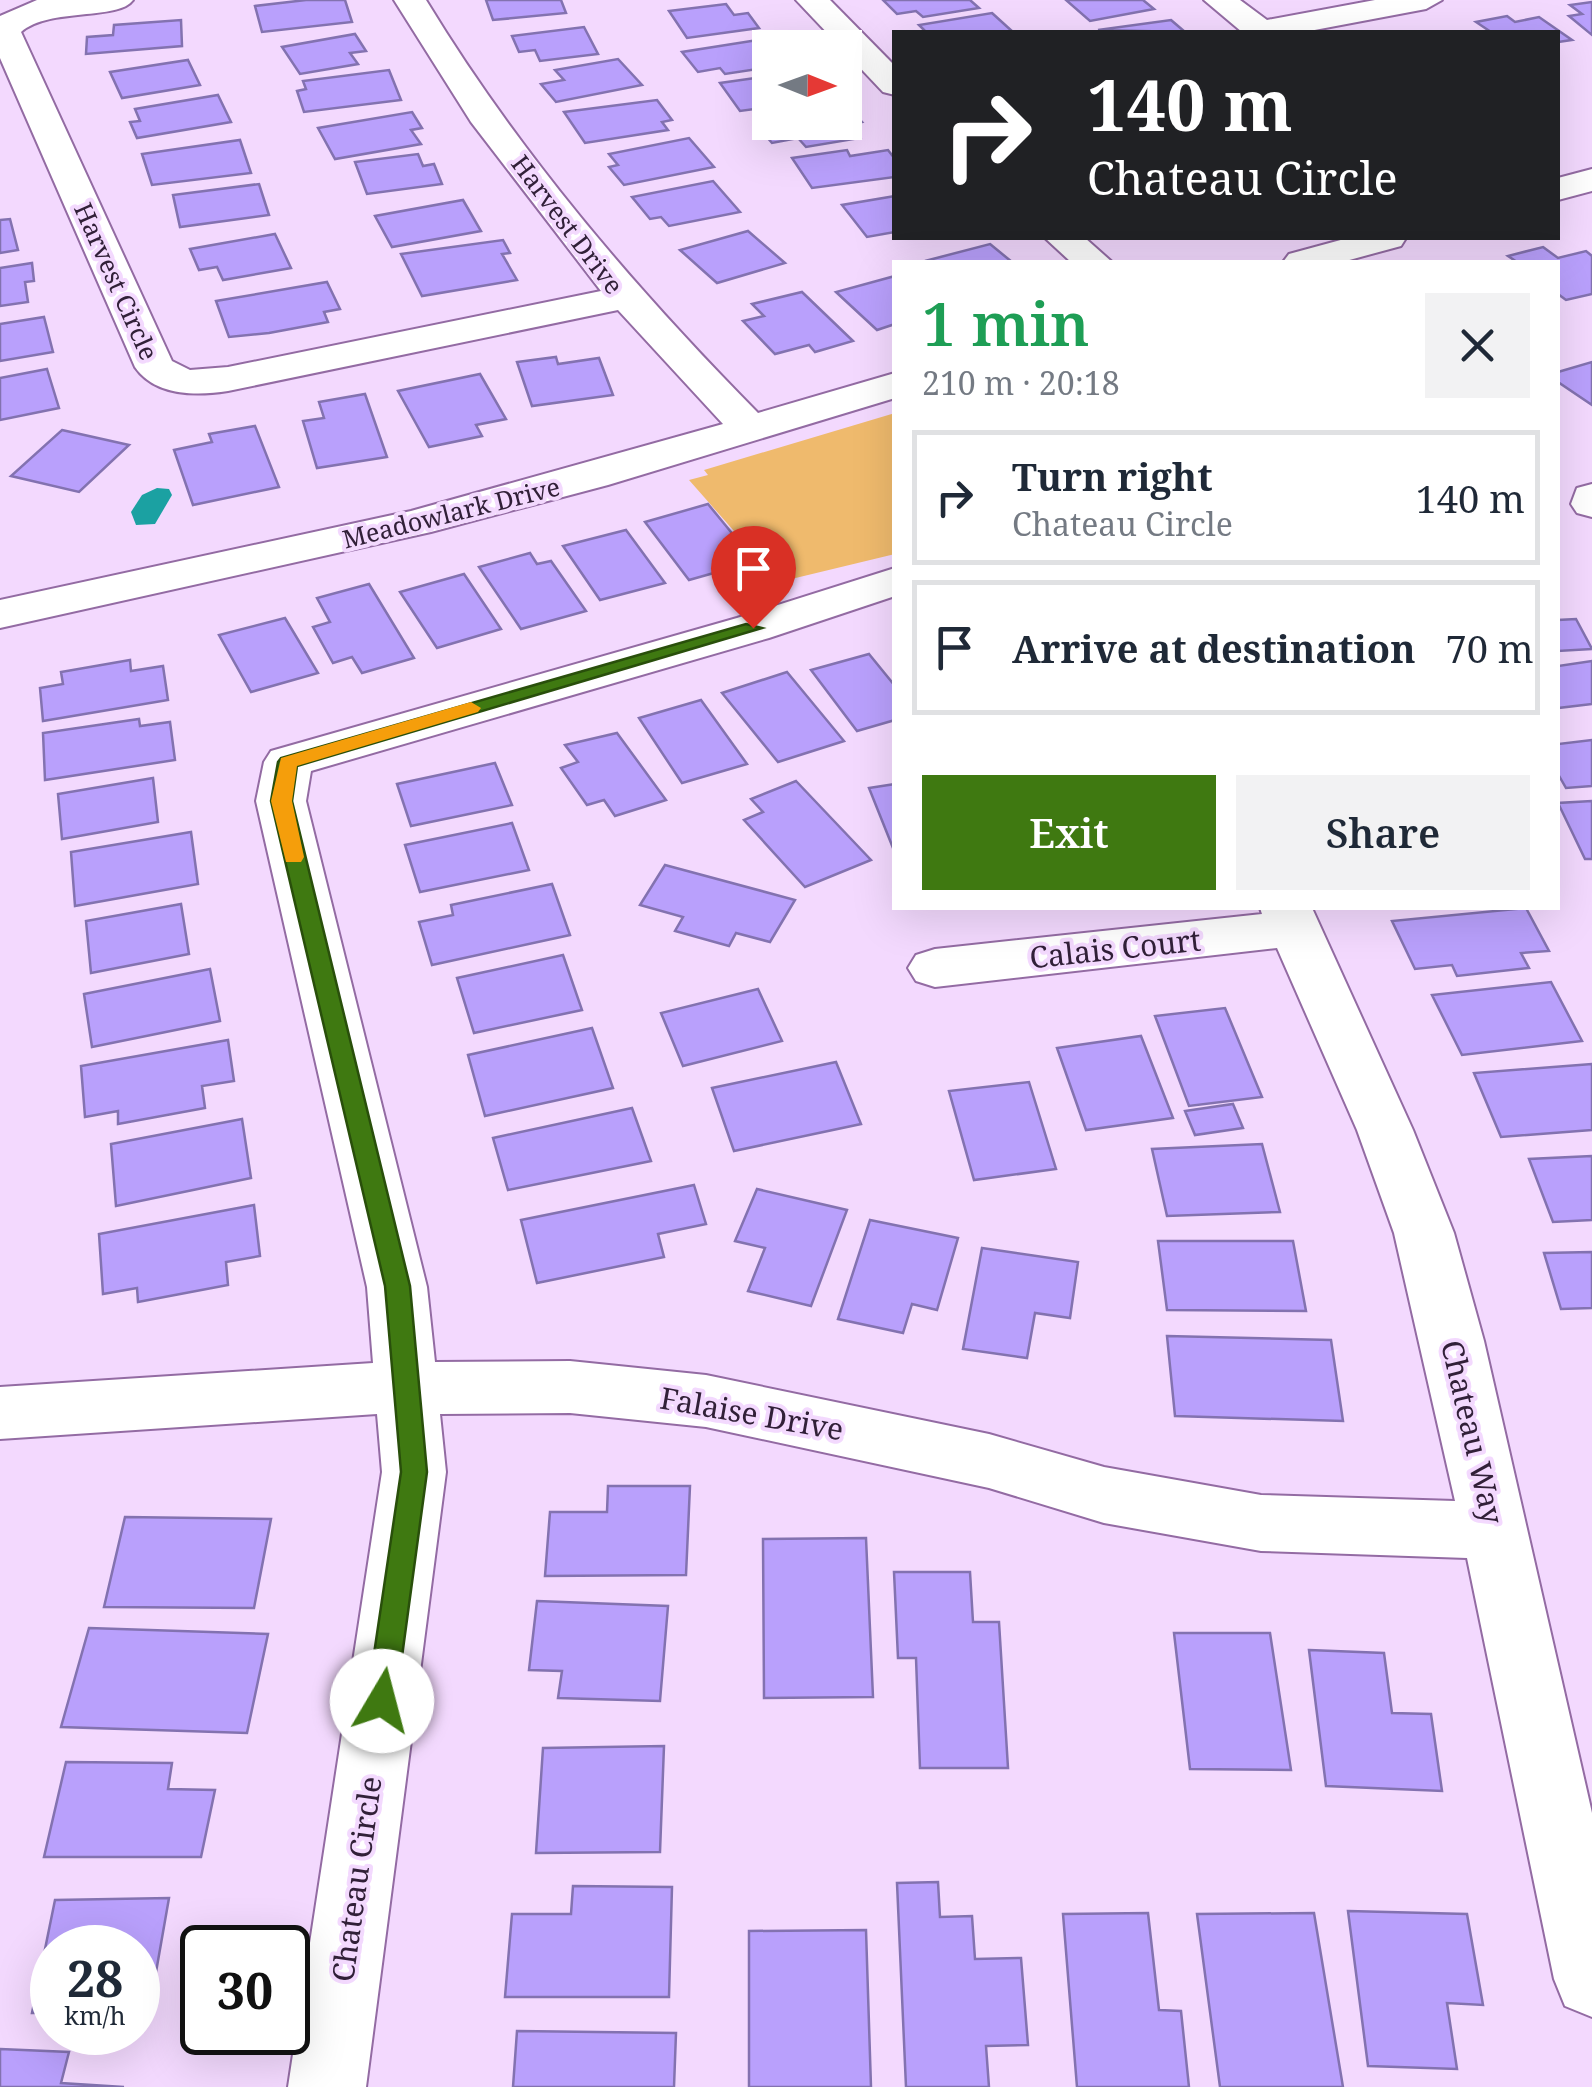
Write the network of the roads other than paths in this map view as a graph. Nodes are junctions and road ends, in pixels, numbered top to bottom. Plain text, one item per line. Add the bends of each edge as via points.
1 (118, 0) edge
2 (410, 0) edge
3 (812, 0) edge
4 (1220, 0) edge
5 (1426, 0) edge
6 (1258, 30) edge
7 (1271, 30) edge
8 (892, 81) edge
9 (1592, 180) edge
10 (1560, 188) edge
11 (1066, 240) edge
12 (1381, 240) edge
13 (1090, 260) edge
14 (1309, 260) edge
15 (623, 298) junction
16 (892, 386) edge
17 (750, 429) junction
18 (892, 582) edge
19 (0, 614) edge
20 (1290, 918) edge
21 (935, 968) dead end
22 (408, 1386) junction
23 (0, 1413) edge
24 (1495, 1531) junction
25 (1592, 1979) edge
26 (327, 2087) edge

1 - 15 street, Harvest Circle via 38,10 4,30 155,368 164,375 202,383 228,379
2 - 15 street, Harvest Drive
3 - 8 street
4 - 6 street
5 - 7 street
9 - 10 street
11 - 13 street
12 - 14 street
15 - 17 street, Harvest Drive
16 - 17 street, Meadowlark Drive
17 - 19 street, Meadowlark Drive via 416,524
18 - 22 street, Chateau Circle via 288,762 281,801 398,1286
20 - 21 street, Calais Court
20 - 24 street, Chateau Way via 1424,1234
22 - 23 street, Falaise Drive
22 - 24 street, Falaise Drive via 570,1388 706,1401 989,1461 1104,1494 1261,1523
22 - 26 street, Chateau Circle via 414,1472
24 - 25 street, Chateau Way

